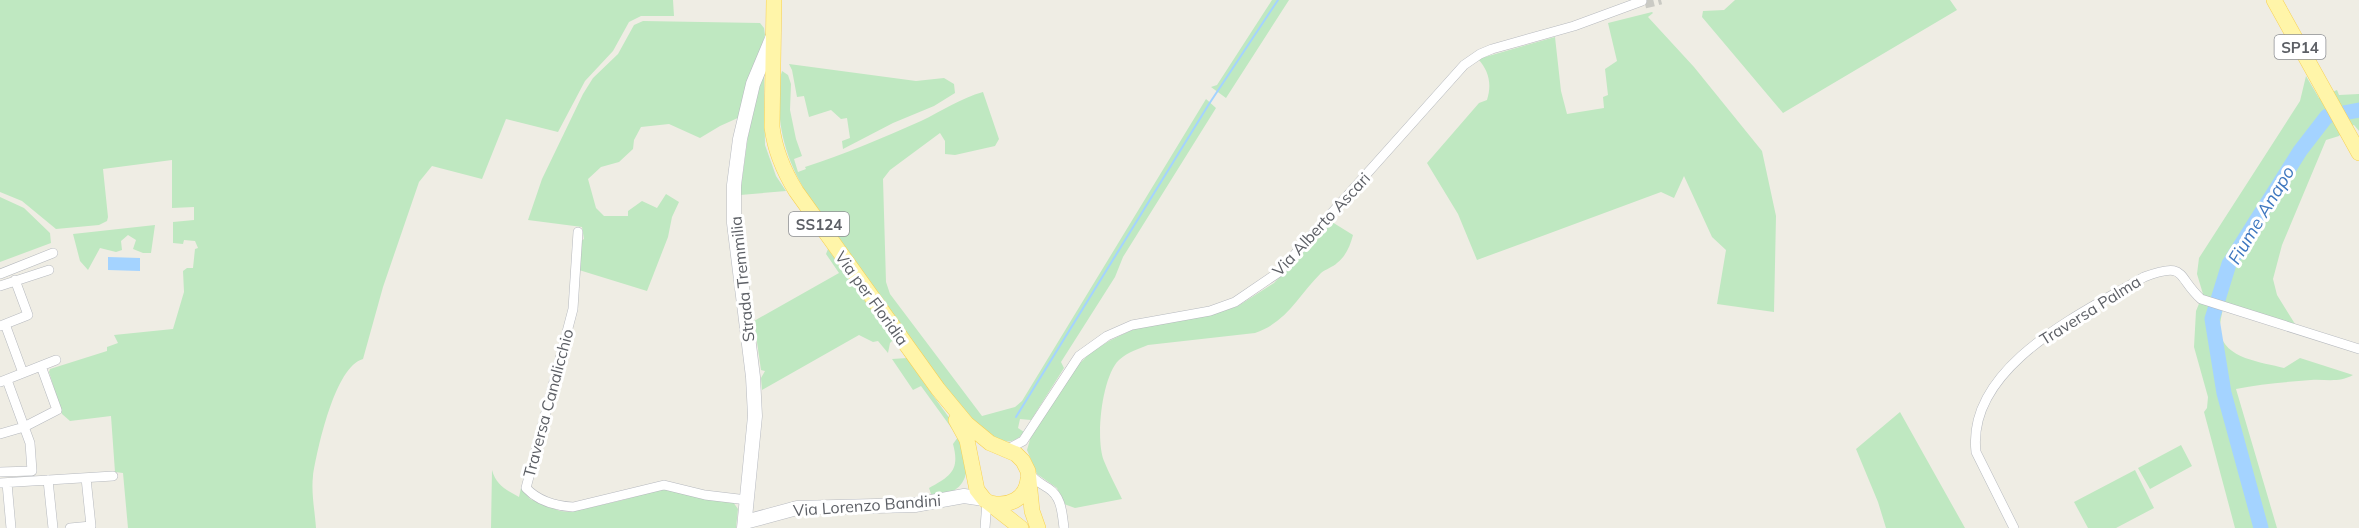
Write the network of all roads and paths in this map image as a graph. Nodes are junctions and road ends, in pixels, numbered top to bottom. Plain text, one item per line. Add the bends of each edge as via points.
1 (774, 0) edge
2 (2274, 0) edge
3 (1644, 3) edge
4 (773, 34) junction
5 (2359, 153) edge
6 (578, 232) dead end
7 (53, 254) dead end
8 (49, 270) dead end
9 (0, 274) edge
10 (15, 280) junction
11 (0, 286) edge
12 (2, 325) edge
13 (2359, 349) edge
14 (56, 360) dead end
15 (41, 366) junction
16 (24, 373) junction
17 (3, 381) edge
18 (938, 389) junction
19 (24, 427) junction
20 (0, 434) edge
21 (1023, 441) junction
22 (1005, 450) junction
23 (1027, 470) junction
24 (0, 472) edge
25 (112, 476) dead end
26 (974, 476) junction
27 (86, 478) junction
28 (48, 480) junction
29 (4, 483) edge
30 (1050, 489) junction
31 (1026, 494) junction
32 (953, 498) junction
33 (747, 500) junction
34 (988, 501) junction
35 (745, 525) edge
36 (11, 528) edge
37 (53, 528) edge
38 (70, 528) edge
39 (985, 528) edge
40 (1021, 528) edge
41 (1038, 528) edge
42 (1064, 528) edge
43 (2014, 528) edge

1 - 4 main road, Via per Floridia
2 - 5 main road, SP14
3 - 21 street, Via Alberto Ascari via 1480,54 1464,65 1280,272 1234,302 1210,311 1132,326 1107,336 1079,356
4 - 18 main road, Via per Floridia / SS124 via 772,127 780,164 795,191
4 - 33 main road, Strada Tremmilia via 753,84 734,185 734,223 753,377
6 - 33 street, Traversa Canalicchio via 573,309 526,488 541,500 573,507 664,485
7 - 9 street
8 - 10 street
10 - 11 street
10 - 12 street via 28,315
12 - 16 street
13 - 43 street, Traversa Palma via 2201,299 2186,279 2172,270 2144,277 2041,339 1997,381 1979,419 1974,441
14 - 15 street
15 - 16 street
15 - 19 street via 57,410
16 - 17 street
17 - 19 street
18 - 22 main road via 973,430
18 - 26 main road via 967,440
19 - 20 street
19 - 24 street via 30,443 32,471
21 - 22 street
21 - 23 street via 1021,450
22 - 23 main road via 1016,454
22 - 26 main road via 984,456
23 - 30 street via 1035,481
23 - 31 main road
25 - 27 street
26 - 32 main road
26 - 34 main road via 977,490
27 - 28 street
27 - 38 street via 91,526
28 - 29 street
28 - 37 street
29 - 36 street
30 - 31 street
30 - 42 street via 1059,500
31 - 34 main road via 1007,504
31 - 41 main road
32 - 34 main road, Via Lorenzo Bandini
32 - 35 main road, Via Lorenzo Bandini via 915,505 797,508
33 - 35 main road, Strada Tremmilia
34 - 39 street
34 - 40 main road

